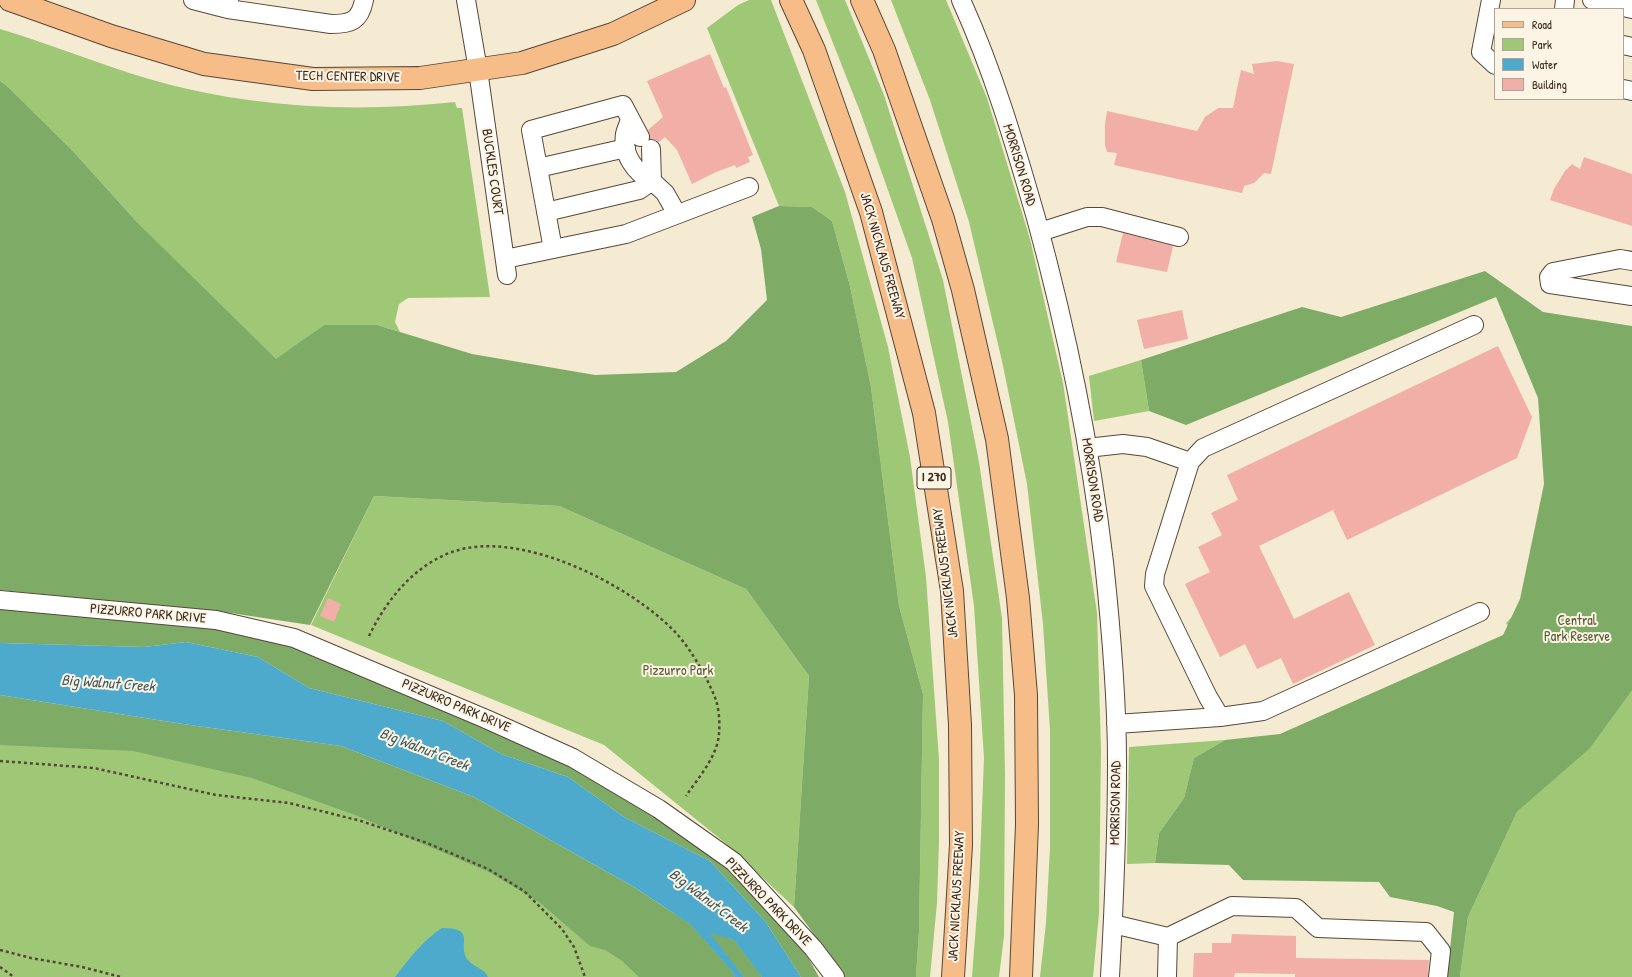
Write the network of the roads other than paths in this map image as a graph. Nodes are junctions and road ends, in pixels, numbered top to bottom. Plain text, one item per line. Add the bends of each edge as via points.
1 (10, 0) edge
2 (193, 0) edge
3 (364, 0) edge
4 (466, 0) edge
5 (684, 0) edge
6 (790, 0) edge
7 (862, 0) edge
8 (961, 0) edge
9 (1592, 0) edge
10 (229, 4) edge
11 (1632, 8) edge
12 (1491, 11) edge
13 (1494, 64) edge
14 (478, 70) junction
15 (630, 119) junction
16 (626, 148) junction
17 (538, 168) junction
18 (652, 181) junction
19 (749, 187) dead end
20 (546, 212) junction
21 (677, 214) junction
22 (1040, 232) junction
23 (1179, 238) dead end
24 (554, 248) junction
25 (1632, 261) edge
26 (1632, 296) edge
27 (1474, 325) dead end
28 (1087, 448) junction
29 (1190, 462) junction
30 (0, 600) edge
31 (1480, 612) dead end
32 (1220, 717) junction
33 (1116, 724) junction
34 (1113, 924) junction
35 (1168, 938) junction
36 (834, 977) edge
37 (953, 977) edge
38 (1021, 977) edge
39 (1110, 977) edge
40 (1167, 977) edge
41 (1438, 977) edge

1 - 14 main road, TECH CENTER DRIVE via 110,36 204,64 313,79 420,78
2 - 10 street
3 - 10 street via 361,11 346,24 331,24
4 - 14 street, BUCKLES COURT
5 - 14 main road, TECH CENTER DRIVE via 613,34 522,63
6 - 37 main road, JACK NICKLAUS FREEWAY / I 270 via 814,50 872,212 924,413 952,591 960,725 961,844
7 - 38 main road via 884,50 943,219 963,290 997,439 1018,598 1026,695 1027,824
8 - 22 street, MORRISON ROAD via 994,86
9 - 11 street
12 - 13 street via 1481,52
14 - 24 street, BUCKLES COURT via 506,267
15 - 16 street via 625,135
15 - 17 street via 623,105 531,130
15 - 18 street via 646,143
16 - 17 street
16 - 18 street via 635,168 642,176
17 - 20 street
18 - 20 street via 639,190
18 - 21 street via 665,193
19 - 21 street
20 - 24 street
21 - 24 street via 626,234
22 - 23 street via 1087,217 1102,217
22 - 28 street, MORRISON ROAD via 1078,391
25 - 26 street via 1620,259 1553,272 1549,277 1550,284
27 - 29 street via 1203,448
28 - 29 street via 1123,444 1147,447
28 - 33 street, MORRISON ROAD via 1109,607
29 - 32 street via 1155,574 1154,586
30 - 36 street, PIZZURRO PARK DRIVE via 216,620 294,638 493,722 579,762 659,809 734,862 813,948
31 - 32 street via 1263,711
32 - 33 street
33 - 34 street, MORRISON ROAD
34 - 35 street
34 - 39 street, MORRISON ROAD
35 - 40 street
35 - 41 street via 1232,906 1296,908 1318,928 1426,932 1441,951

